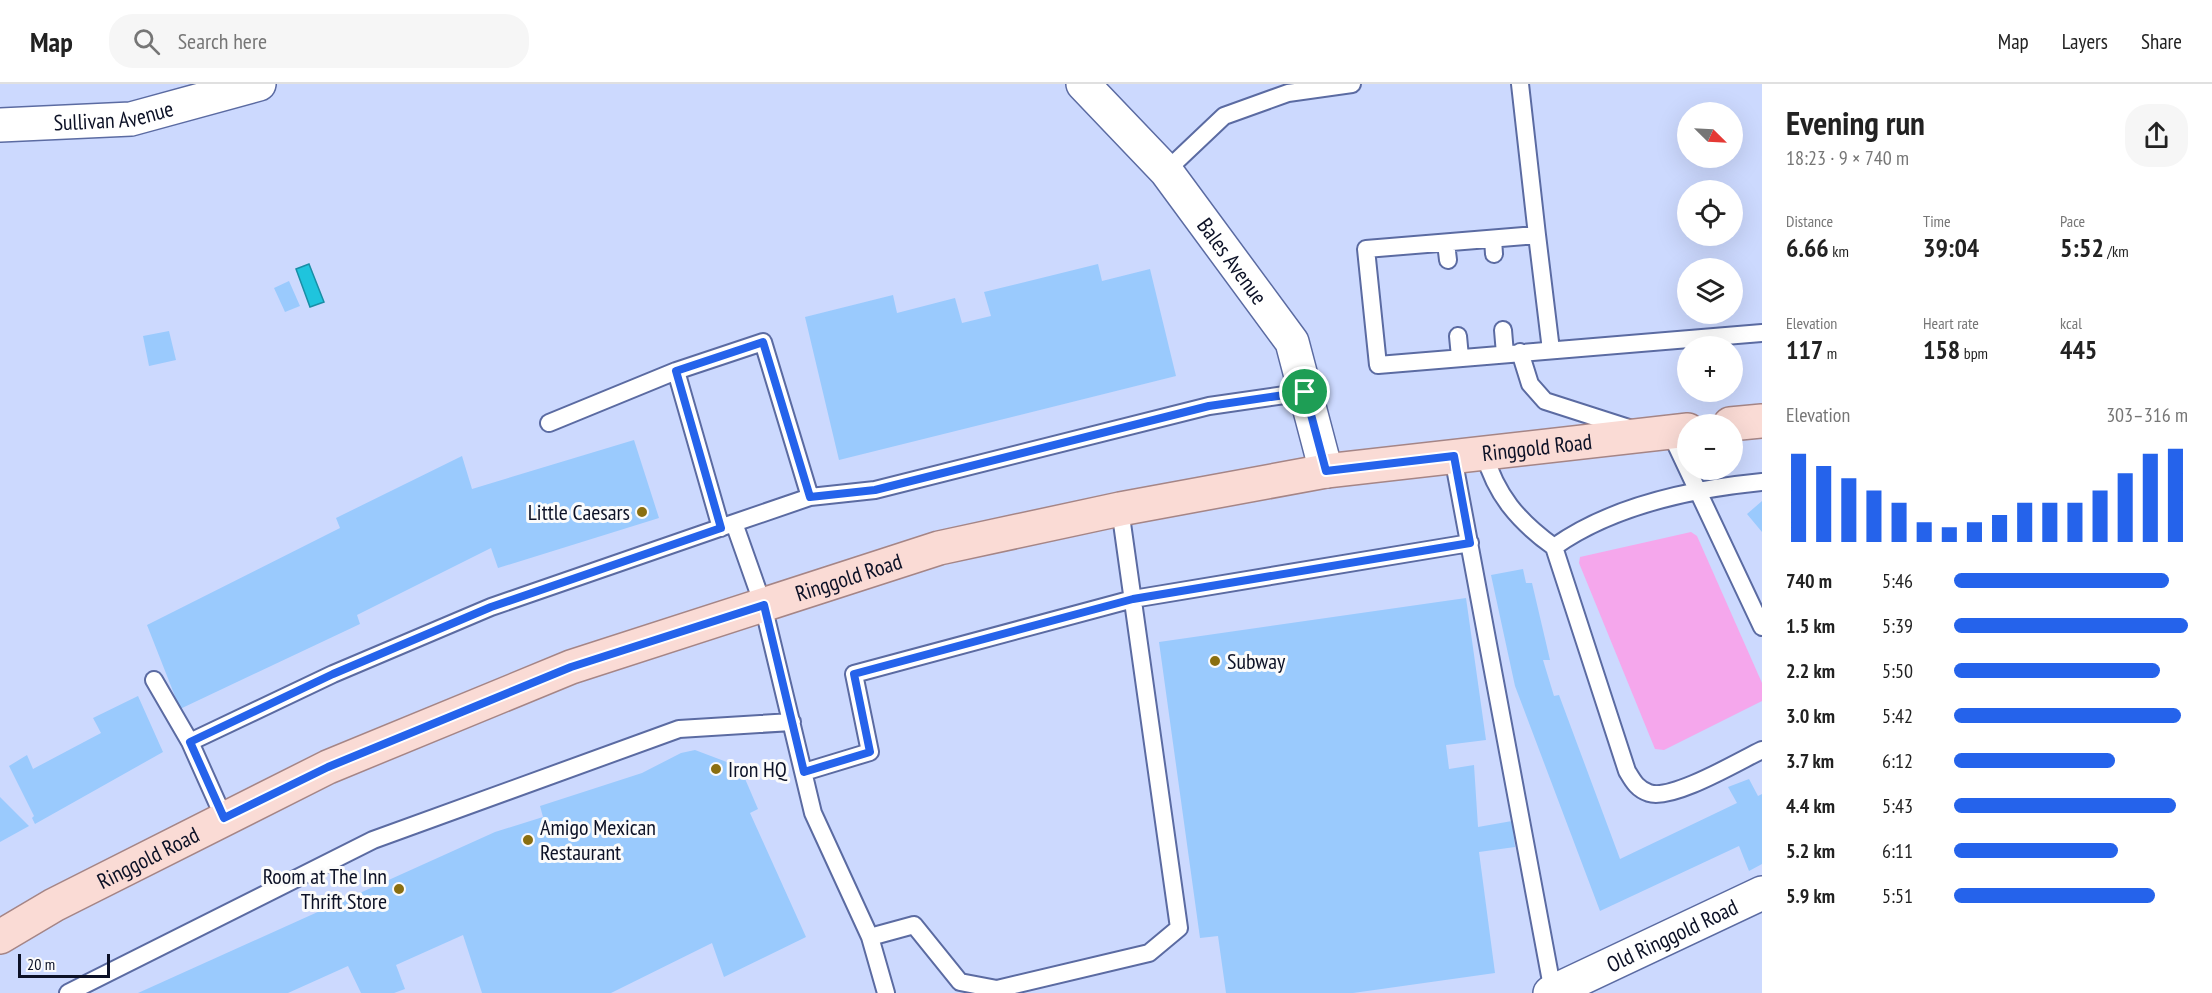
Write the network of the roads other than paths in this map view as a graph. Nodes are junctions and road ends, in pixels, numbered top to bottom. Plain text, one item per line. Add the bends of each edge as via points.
1 (260, 84) edge
2 (1083, 84) edge
3 (1353, 84) edge
4 (1520, 84) edge
5 (0, 125) edge
6 (1166, 171) junction
7 (1537, 235) junction
8 (1503, 330) dead end
9 (1762, 333) edge
10 (1458, 336) dead end
11 (1551, 350) junction
12 (1512, 353) junction
13 (1460, 357) junction
14 (676, 371) junction
15 (1305, 392) junction
16 (1762, 421) edge
17 (549, 423) dead end
18 (1743, 423) edge
19 (1669, 432) edge
20 (1468, 455) junction
21 (1326, 471) junction
22 (1762, 482) edge
23 (1698, 492) junction
24 (810, 497) junction
25 (1120, 509) junction
26 (727, 526) junction
27 (1470, 543) junction
28 (1554, 547) junction
29 (1133, 599) junction
30 (764, 605) junction
31 (1762, 627) edge
32 (154, 680) dead end
33 (792, 722) junction
34 (190, 742) junction
35 (1762, 750) edge
36 (804, 772) junction
37 (224, 818) junction
38 (1762, 893) edge
39 (870, 937) junction
40 (0, 938) edge
41 (68, 993) edge
42 (886, 993) edge
43 (1552, 993) edge

1 - 5 street, Sullivan Avenue via 131,119
2 - 6 street, Bales Avenue
3 - 6 lane via 1288,93 1224,116
4 - 7 lane
6 - 15 street, Bales Avenue via 1293,342
7 - 11 lane
7 - 13 lane via 1493,247 1447,251 1366,249 1378,364
8 - 12 lane
9 - 11 lane
10 - 13 lane
11 - 12 lane
12 - 13 lane
12 - 19 lane via 1545,401
14 - 17 lane
14 - 24 lane via 763,342
14 - 26 lane
15 - 21 street, Bales Avenue
15 - 24 lane via 1209,406 875,490
16 - 18 main road
19 - 20 main road, Ringgold Road
19 - 23 lane
20 - 21 main road, Ringgold Road
20 - 27 lane
20 - 28 lane via 1491,476 1501,496 1526,526
21 - 25 main road, Ringgold Road
22 - 23 lane
23 - 28 lane via 1601,519
23 - 31 lane
24 - 26 lane
25 - 29 lane
25 - 30 main road, Ringgold Road via 939,548
26 - 30 lane
26 - 34 lane via 480,611 333,674
27 - 29 lane
27 - 43 lane
28 - 35 lane via 1635,786 1650,794 1671,791
29 - 36 lane via 854,674 870,752
29 - 39 lane via 1179,928 1149,952 997,989 960,982 914,925
30 - 33 lane
30 - 37 main road, Ringgold Road via 571,667 328,767
32 - 34 lane
33 - 36 lane
33 - 41 lane via 679,729 373,840
34 - 37 lane
36 - 39 lane via 813,813
37 - 40 main road, Ringgold Road via 54,904
38 - 43 street, Old Ringgold Road
39 - 42 lane

